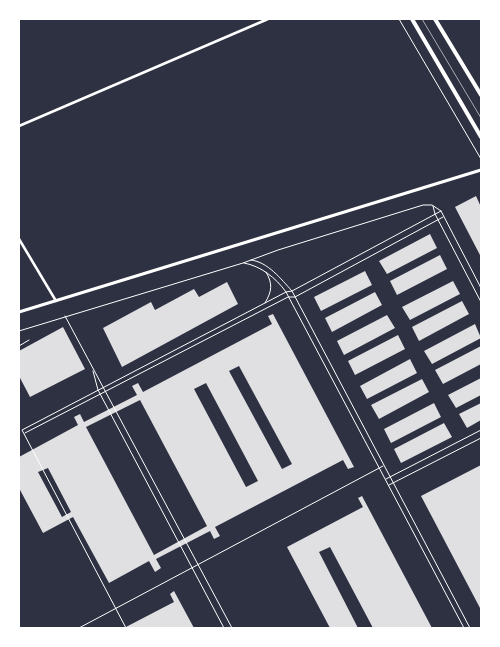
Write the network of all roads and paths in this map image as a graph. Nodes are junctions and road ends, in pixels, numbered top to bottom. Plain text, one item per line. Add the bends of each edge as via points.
1 (268, 19) edge
2 (399, 19) edge
3 (412, 19) edge
4 (435, 19) edge
5 (481, 95) edge
6 (19, 126) edge
7 (481, 137) edge
8 (481, 159) edge
9 (481, 170) edge
10 (432, 205) junction
11 (441, 211) junction
12 (435, 214) junction
13 (444, 217) junction
14 (438, 220) junction
15 (19, 239) edge
16 (243, 263) junction
17 (266, 272) junction
18 (481, 288) edge
19 (286, 292) junction
20 (292, 292) junction
21 (288, 297) junction
22 (295, 297) junction
23 (56, 300) junction
24 (481, 302) edge
25 (264, 303) junction
26 (19, 312) edge
27 (65, 316) junction
28 (19, 331) edge
29 (29, 340) dead end
30 (19, 346) edge
31 (92, 368) junction
32 (104, 387) junction
33 (98, 390) junction
34 (107, 391) junction
35 (101, 394) junction
36 (481, 430) edge
37 (25, 434) junction
38 (481, 438) edge
39 (384, 465) junction
40 (379, 468) junction
41 (390, 477) junction
42 (385, 479) junction
43 (394, 483) junction
44 (388, 486) junction
45 (198, 564) junction
46 (192, 568) junction
47 (116, 608) junction
48 (81, 628) edge
49 (126, 628) edge
50 (224, 628) edge
51 (232, 628) edge
52 (464, 628) edge
53 (470, 628) edge

1 - 6 street
2 - 8 path
3 - 7 main road
4 - 5 main road
9 - 23 street
10 - 11 lane
10 - 12 lane
10 - 16 lane via 423,205
11 - 12 lane
11 - 13 lane
12 - 14 lane
12 - 20 lane
13 - 14 lane
13 - 18 lane
14 - 22 lane
14 - 24 lane
15 - 23 street
16 - 17 lane
16 - 20 lane via 251,260 262,264
16 - 27 lane
17 - 19 lane
17 - 25 lane via 272,284
19 - 20 lane
19 - 21 lane
19 - 25 lane
20 - 22 lane
21 - 22 lane
21 - 34 lane
21 - 40 lane
22 - 39 lane
23 - 26 street
25 - 32 lane
27 - 28 lane
27 - 31 lane
29 - 30 lane
31 - 32 lane
31 - 33 lane
32 - 33 lane
32 - 34 lane
33 - 35 lane
33 - 37 lane via 22,430
34 - 35 lane
34 - 45 lane
35 - 37 lane
35 - 46 lane
36 - 41 lane
37 - 47 lane
38 - 43 lane
39 - 40 lane
39 - 41 lane
40 - 42 lane
40 - 45 lane
41 - 42 lane
41 - 43 lane
42 - 44 lane
43 - 44 lane
43 - 53 lane
44 - 52 lane
45 - 46 lane
45 - 51 lane
46 - 47 lane
46 - 50 lane
47 - 48 lane
47 - 49 lane

